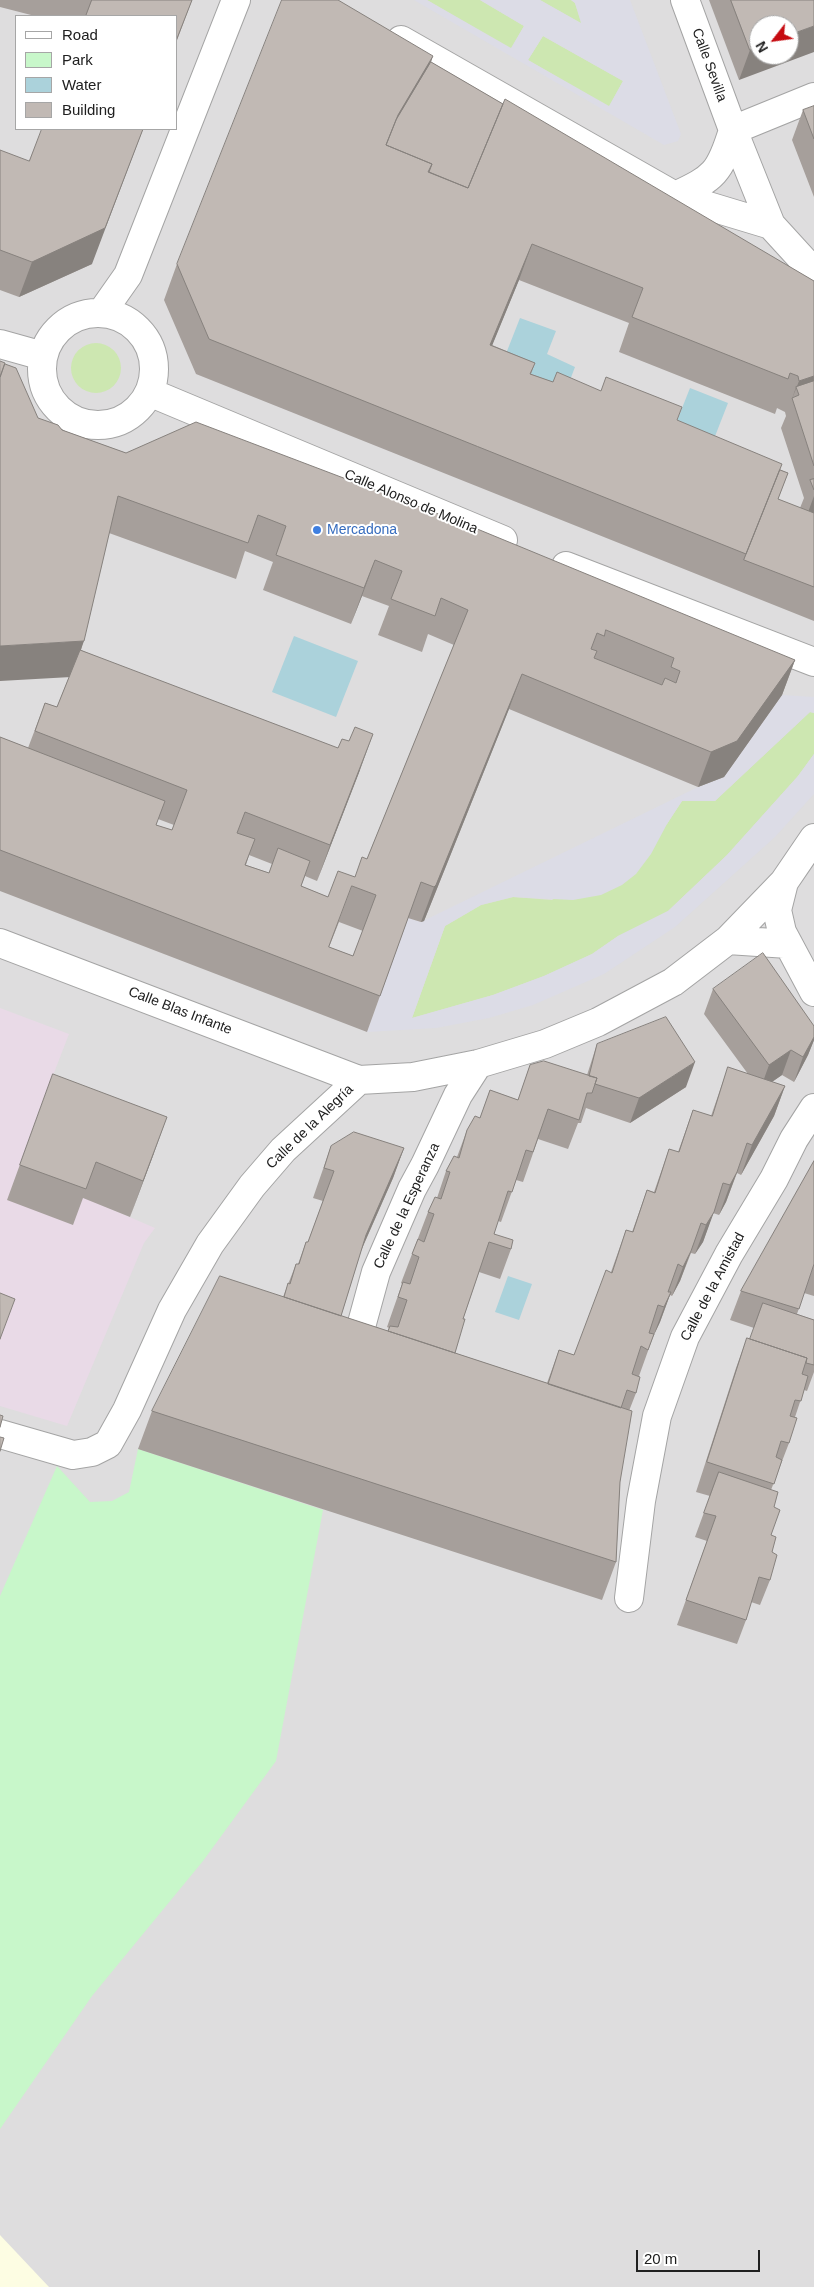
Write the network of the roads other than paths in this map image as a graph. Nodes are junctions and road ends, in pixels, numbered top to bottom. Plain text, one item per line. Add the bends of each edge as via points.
1 (236, 0) edge
2 (685, 0) edge
3 (384, 30) edge
4 (814, 97) edge
5 (733, 130) junction
6 (675, 196) junction
7 (771, 225) junction
8 (814, 272) edge
9 (102, 312) junction
10 (0, 344) edge
11 (43, 356) junction
12 (149, 392) junction
13 (814, 662) edge
14 (814, 838) edge
15 (784, 882) junction
16 (728, 940) junction
17 (0, 943) edge
18 (788, 944) junction
19 (814, 992) edge
20 (478, 1064) junction
21 (359, 1080) junction
22 (814, 1108) edge
23 (353, 1356) edge
24 (0, 1434) edge
25 (629, 1598) dead end

1 - 9 street via 128,275
2 - 5 street, Calle Sevilla
3 - 6 street
4 - 5 street
5 - 6 street via 718,169 706,182
5 - 7 street, Calle Sevilla
6 - 7 street
7 - 8 street
9 - 11 street via 78,316 60,326
9 - 12 street via 131,323 146,340 155,370
10 - 11 street
11 - 12 street via 43,379 49,396 64,413 80,422 103,425 120,420 136,410
12 - 13 street, Calle Alonso de Molina via 532,552
14 - 15 street
15 - 16 street, Calle de la Alegría
15 - 18 street via 777,910
16 - 18 street
16 - 20 street, Calle de la Alegría via 673,982 598,1022 545,1044
17 - 21 street, Calle Blas Infante
18 - 19 street
20 - 21 street, Calle de la Alegría via 413,1077
20 - 23 street, Calle de la Esperanza via 458,1095 380,1263
21 - 24 street, Calle de la Alegría via 283,1150 210,1244 172,1310 108,1444 92,1452 73,1455
22 - 25 street, Calle de la Amistad via 685,1337 657,1416 641,1501

